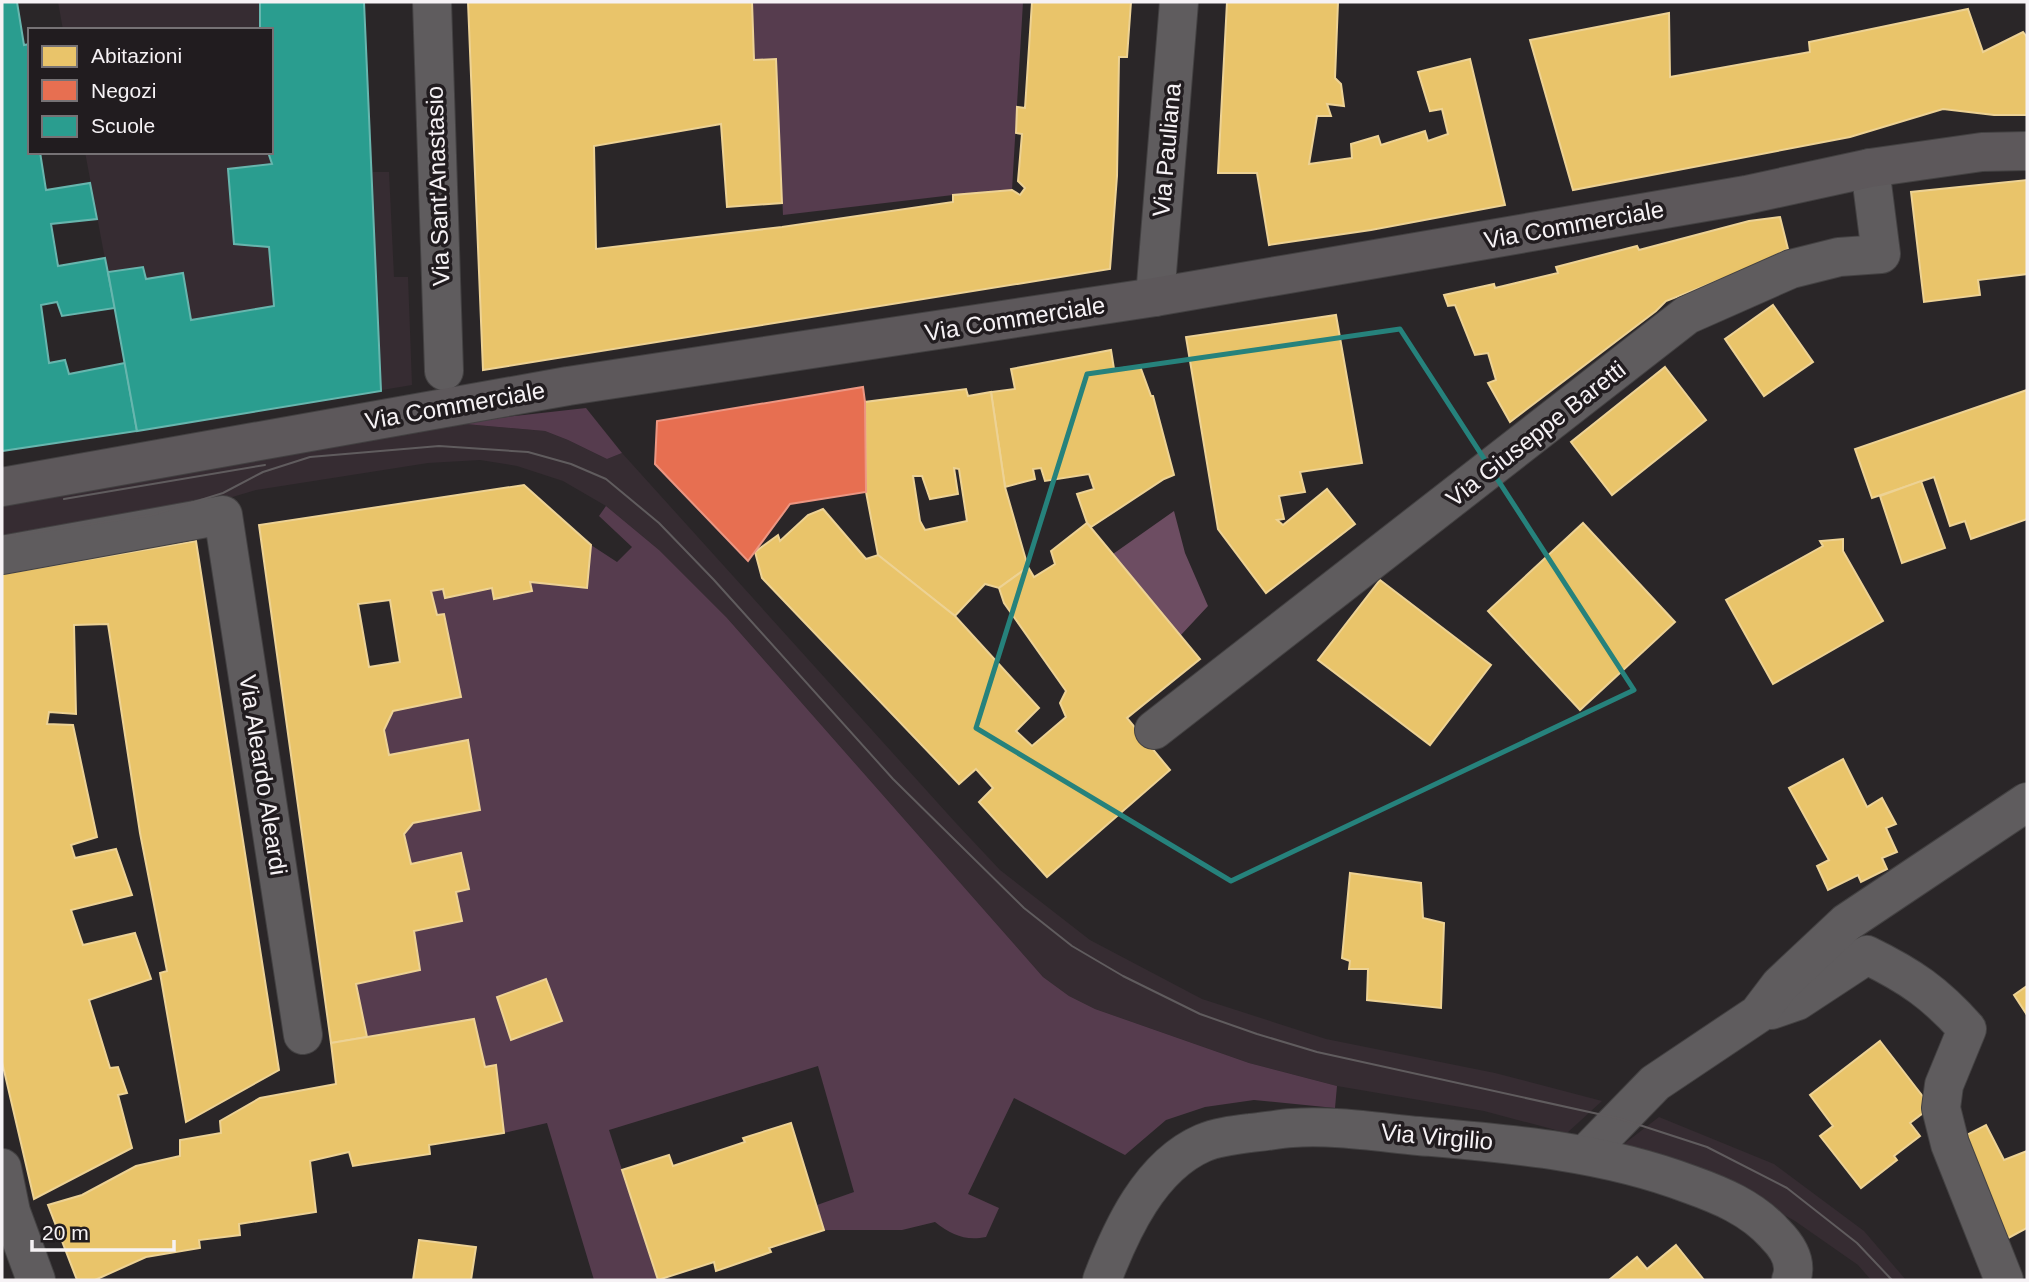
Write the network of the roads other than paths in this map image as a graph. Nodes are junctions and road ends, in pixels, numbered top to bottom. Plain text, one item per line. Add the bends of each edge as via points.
1 (432, 2) edge
2 (1179, 2) edge
3 (2027, 151) edge
4 (1870, 167) junction
5 (1155, 298) junction
6 (444, 371) dead end
7 (2, 487) edge
8 (2, 555) edge
9 (1154, 730) dead end
10 (2027, 802) edge
11 (1758, 1014) junction
12 (303, 1035) dead end
13 (1586, 1154) junction
14 (2, 1168) edge
15 (36, 1280) edge
16 (1102, 1280) edge
17 (1791, 1280) edge
18 (2004, 1280) edge

1 - 6 street, Via Sant'Anastasio
2 - 5 street, Via Pauliana
3 - 4 main road, Via Commerciale via 1982,152
4 - 5 main road, Via Commerciale via 1746,195
4 - 9 street, Via Giuseppe Baretti via 1881,254 1839,257 1791,269 1687,315
5 - 7 main road, Via Commerciale via 568,386
8 - 12 street, Via Aleardo Aleardi via 223,515
10 - 11 street via 1846,923 1780,985
11 - 13 street via 1655,1083
11 - 18 street via 1797,1001 1867,955 1941,1000 1968,1029 1944,1085 1941,1108 1950,1144
13 - 16 street, Via Virgilio via 1350,1129 1293,1128 1215,1139 1180,1157 1143,1194 1117,1240
13 - 17 street, Via Virgilio via 1667,1175 1725,1197 1766,1223 1789,1249
14 - 15 street via 11,1212

